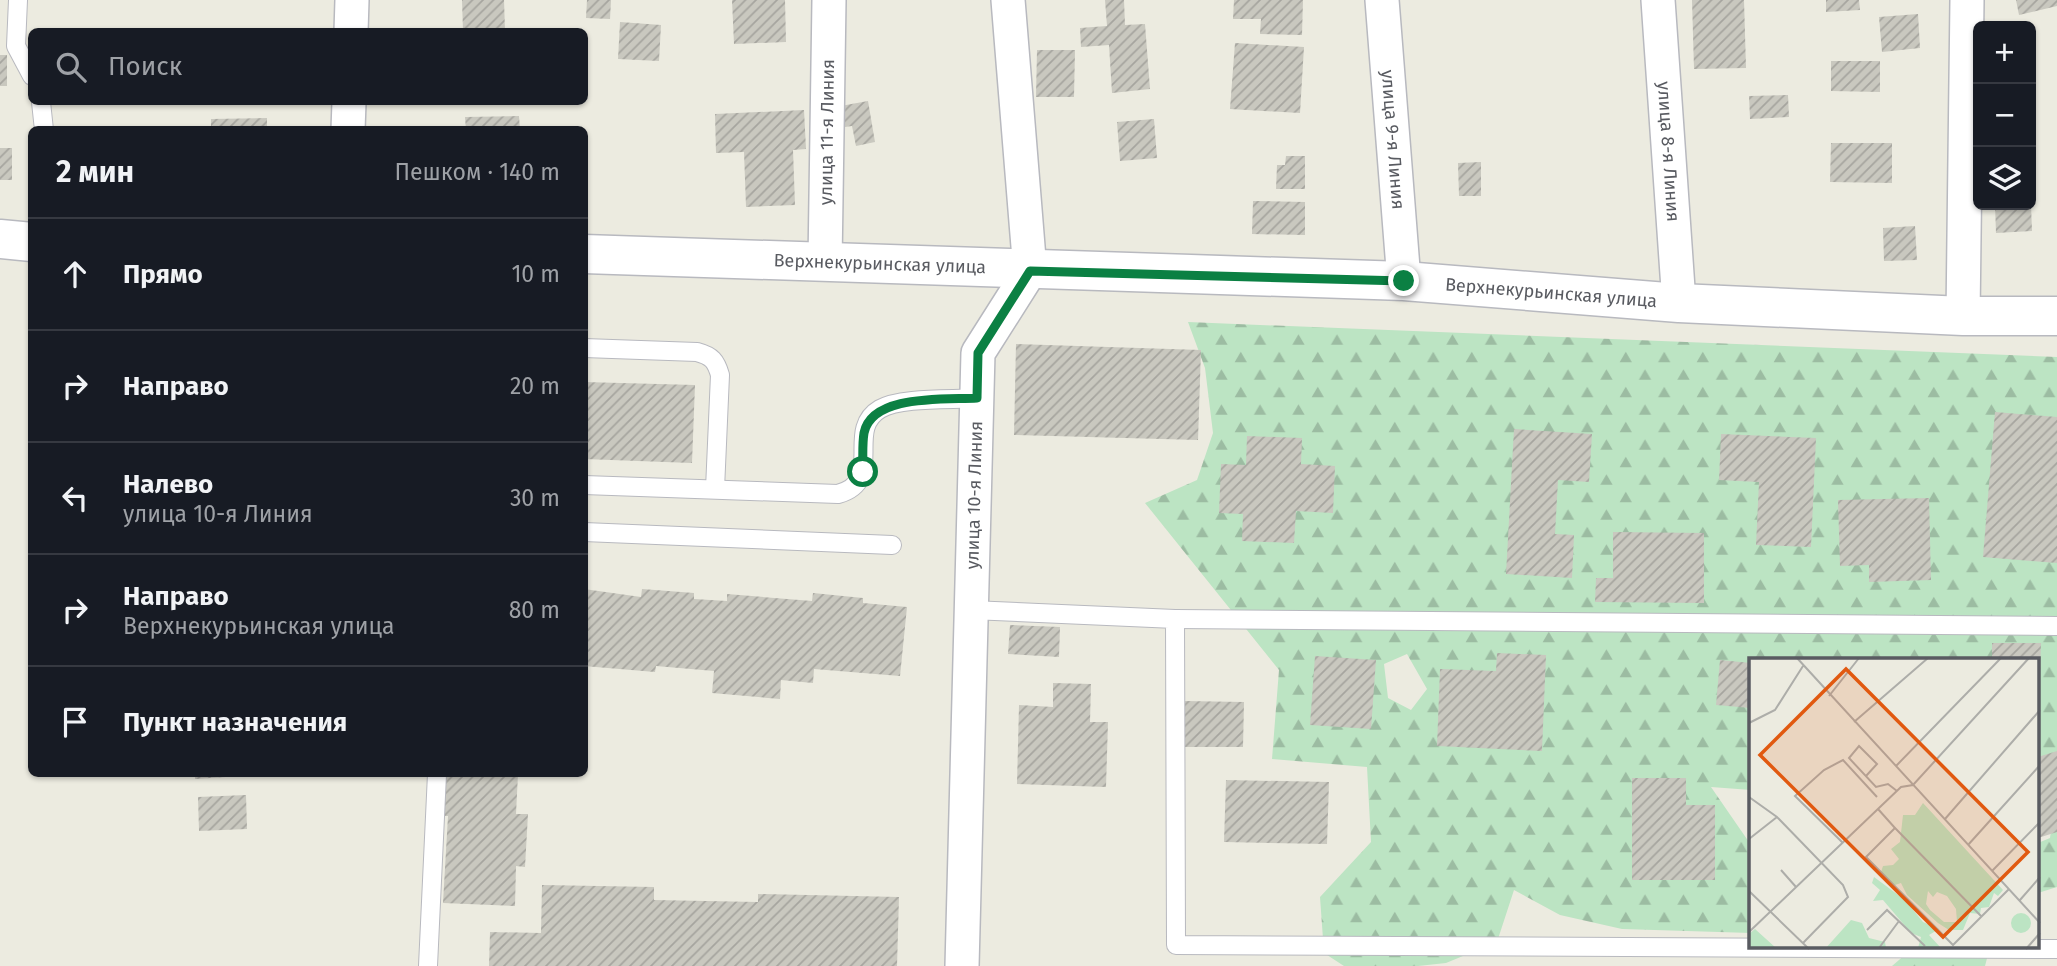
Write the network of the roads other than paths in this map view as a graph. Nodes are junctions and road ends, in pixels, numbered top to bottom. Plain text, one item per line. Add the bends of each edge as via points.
1 (18, 0) edge
2 (352, 0) edge
3 (829, 0) edge
4 (1008, 0) edge
5 (1382, 0) edge
6 (1658, 0) edge
7 (1967, 0) edge
8 (351, 28) edge
9 (28, 68) edge
10 (41, 105) edge
11 (349, 105) edge
12 (44, 126) edge
13 (348, 126) edge
14 (0, 239) edge
15 (28, 242) edge
16 (588, 254) edge
17 (825, 263) junction
18 (1030, 271) junction
19 (1404, 281) junction
20 (1679, 303) junction
21 (1964, 316) junction
22 (2057, 316) edge
23 (588, 348) edge
24 (977, 398) junction
25 (588, 485) edge
26 (715, 489) dead end
27 (588, 532) edge
28 (892, 545) dead end
29 (971, 610) junction
30 (1175, 619) junction
31 (2057, 626) edge
32 (437, 777) edge
33 (1749, 948) edge
34 (1837, 948) edge
35 (2057, 949) edge
36 (428, 966) edge
37 (962, 966) edge

1 - 9 lane via 16,46
2 - 8 street
3 - 17 street, улица 11-я Линия
4 - 18 street
5 - 19 street, улица 9-я Линия
6 - 20 street, улица 8-я Линия
7 - 21 street
10 - 12 lane
11 - 13 street
14 - 15 street
16 - 17 street, Верхнекурьинская улица
17 - 18 street, Верхнекурьинская улица
18 - 19 street, Верхнекурьинская улица
18 - 24 street, улица 10-я Линия via 978,353
19 - 20 street, Верхнекурьинская улица
20 - 21 street, Верхнекурьинская улица
21 - 22 street, Верхнекурьинская улица
23 - 26 lane via 697,352 717,363
24 - 25 lane via 879,409 864,432 859,483 838,494
24 - 29 street, улица 10-я Линия
27 - 28 lane
29 - 30 lane
29 - 37 street, улица 10-я Линия
30 - 31 lane
30 - 33 lane via 1176,945
32 - 36 lane
34 - 35 lane

